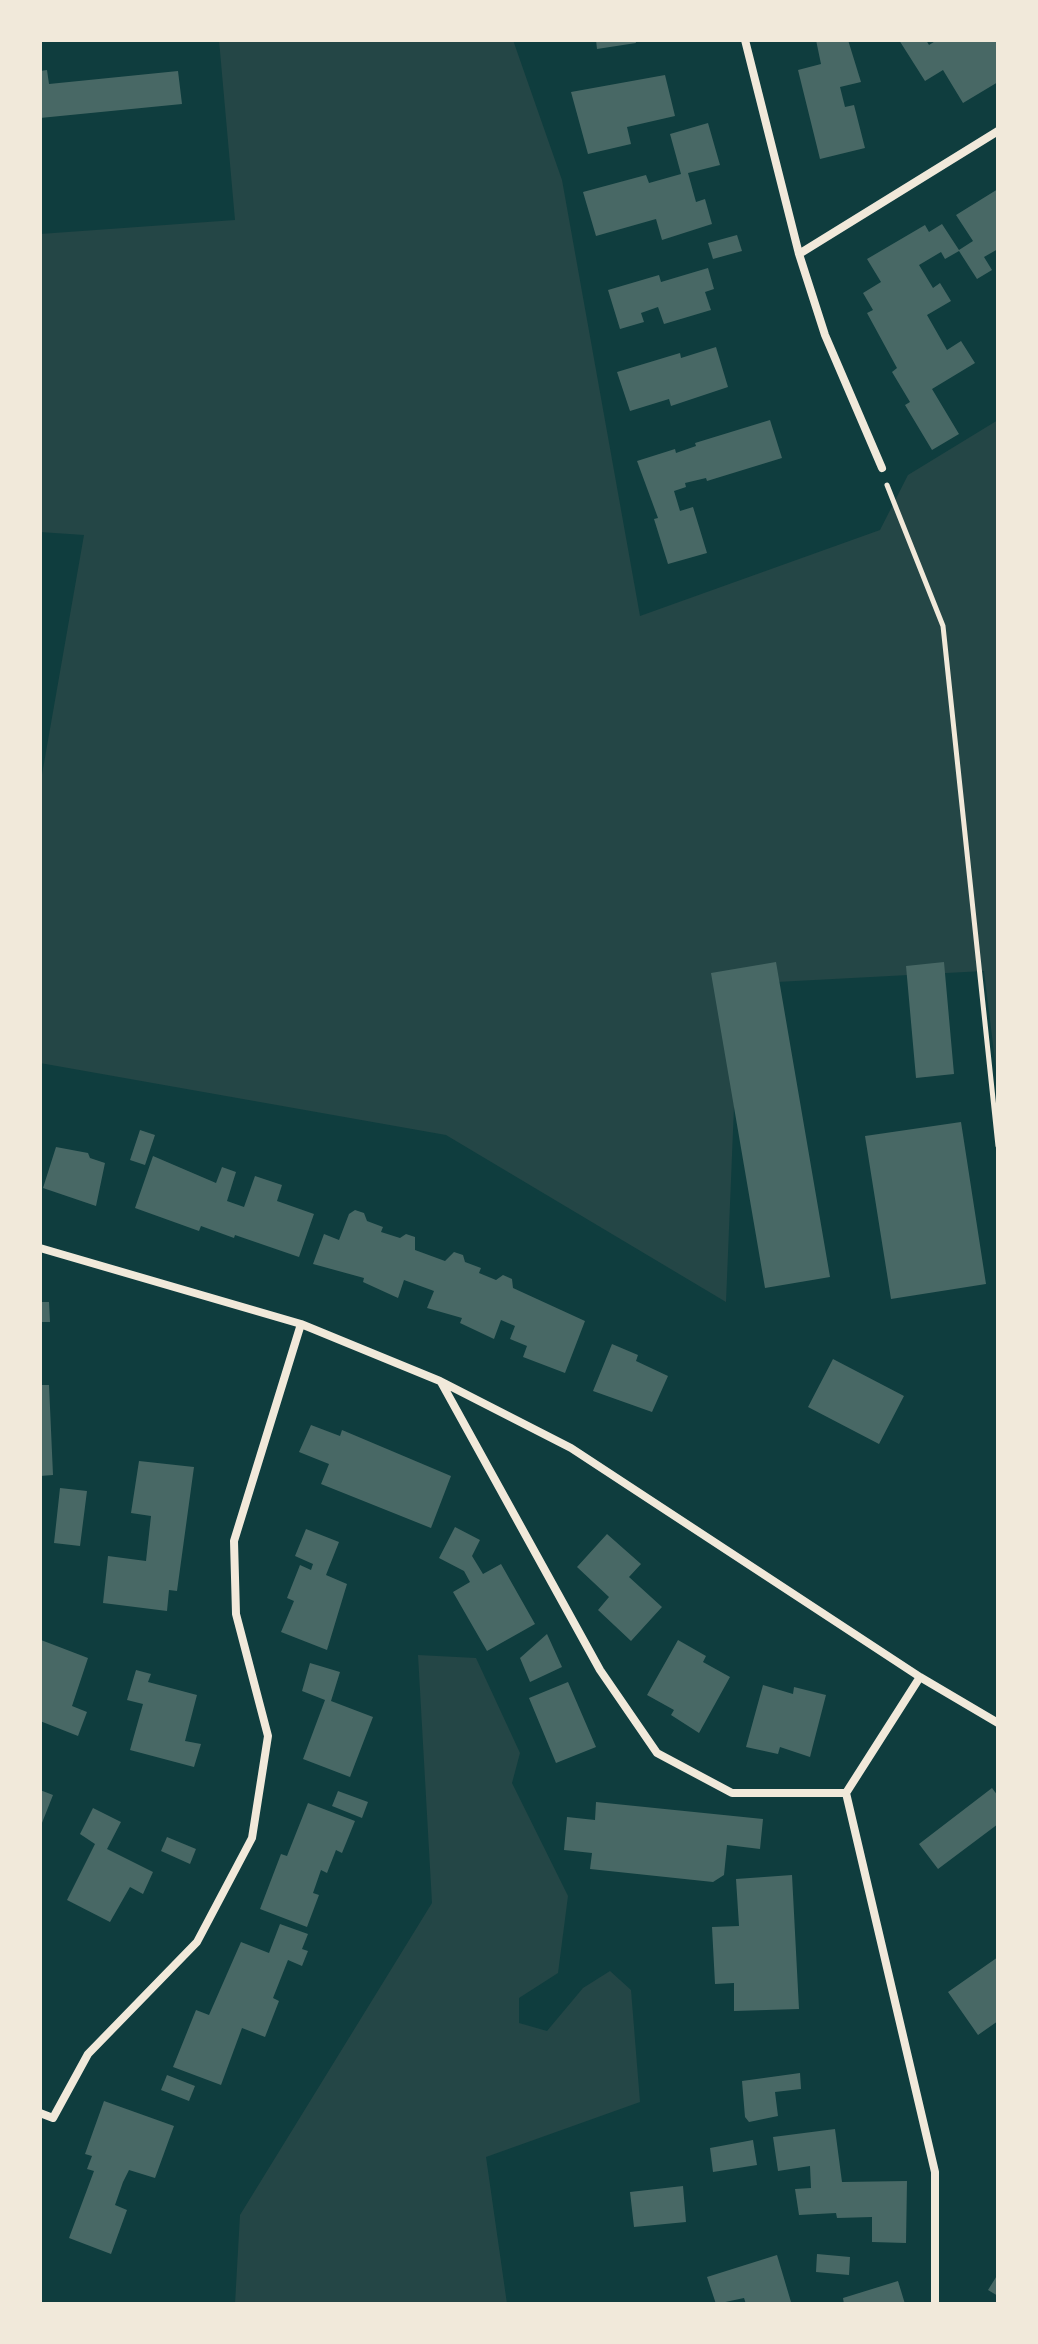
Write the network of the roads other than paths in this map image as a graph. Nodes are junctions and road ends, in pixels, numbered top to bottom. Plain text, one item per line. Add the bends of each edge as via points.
1 (745, 40) edge
2 (998, 131) edge
3 (799, 254) junction
4 (882, 468) road end
5 (40, 1248) edge
6 (301, 1324) junction
7 (440, 1381) junction
8 (920, 1677) junction
9 (998, 1723) edge
10 (846, 1793) junction
11 (40, 2113) edge
12 (935, 2304) edge

1 - 3 street
2 - 3 street
3 - 4 street via 825,335
5 - 6 street
6 - 7 street
6 - 11 street via 234,1541 236,1614 268,1736 252,1838 197,1942 88,2054 53,2118
7 - 8 street via 571,1448
7 - 10 street via 600,1670 657,1753 732,1793
8 - 9 street
8 - 10 street
10 - 12 street via 935,2172

